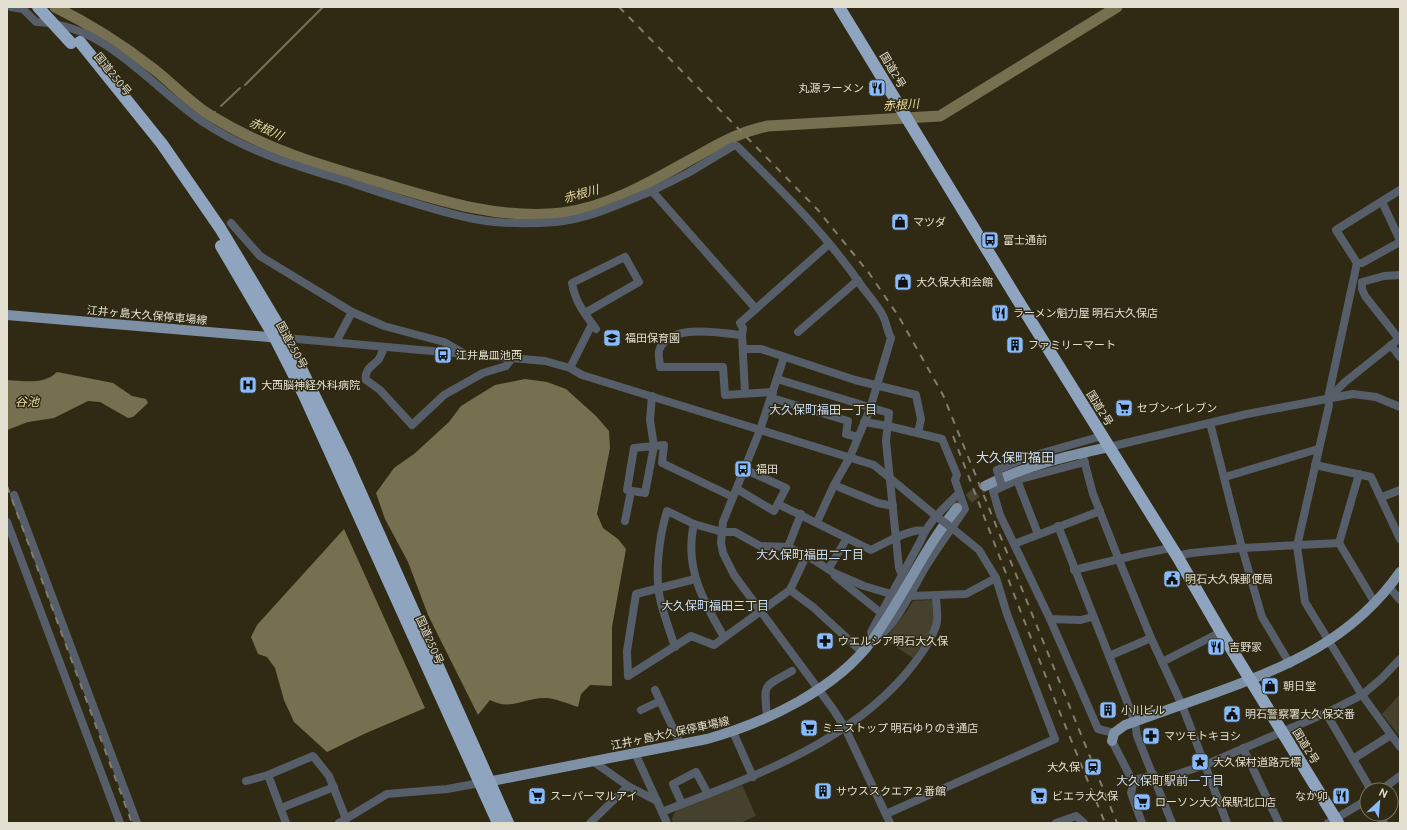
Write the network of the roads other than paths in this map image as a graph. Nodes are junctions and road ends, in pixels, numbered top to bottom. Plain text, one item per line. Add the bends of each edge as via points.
1 (11, 7) edge
2 (38, 7) edge
3 (48, 7) edge
4 (839, 7) edge
5 (75, 43) junction
6 (1400, 190) edge
7 (652, 191) junction
8 (1382, 202) junction
9 (231, 223) dead end
10 (1400, 241) edge
11 (829, 244) junction
12 (1357, 263) junction
13 (1400, 275) edge
14 (858, 280) junction
15 (1352, 286) junction
16 (1362, 289) junction
17 (756, 309) junction
18 (352, 312) junction
19 (585, 313) junction
20 (7, 314) edge
21 (798, 332) dead end
22 (742, 334) junction
23 (280, 338) junction
24 (1399, 338) edge
25 (336, 342) junction
26 (444, 342) junction
27 (1391, 345) junction
28 (384, 347) junction
29 (743, 349) junction
30 (444, 352) junction
31 (464, 354) junction
32 (784, 357) junction
33 (1400, 357) edge
34 (512, 358) junction
35 (570, 368) junction
36 (777, 379) junction
37 (878, 386) junction
38 (746, 393) junction
39 (772, 395) junction
40 (652, 396) junction
41 (1328, 398) junction
42 (1400, 398) edge
43 (1397, 406) edge
44 (870, 409) junction
45 (864, 422) junction
46 (1210, 423) junction
47 (888, 426) junction
48 (760, 430) junction
49 (918, 433) junction
50 (1102, 436) junction
51 (858, 437) junction
52 (654, 446) junction
53 (1109, 447) junction
54 (1318, 449) junction
55 (850, 457) junction
56 (1084, 457) junction
57 (1315, 465) junction
58 (744, 469) junction
59 (1359, 474) junction
60 (1225, 477) junction
61 (891, 478) junction
62 (1017, 480) junction
63 (834, 485) junction
64 (1002, 487) junction
65 (737, 488) junction
66 (989, 488) junction
67 (1400, 490) edge
68 (631, 491) junction
69 (959, 493) junction
70 (14, 495) dead end
71 (733, 497) junction
72 (1382, 497) junction
73 (778, 504) junction
74 (893, 506) junction
75 (957, 508) tunnel mouth
76 (1100, 511) junction
77 (800, 514) junction
78 (936, 516) junction
79 (625, 521) dead end
80 (7, 522) edge
81 (817, 522) junction
82 (694, 524) junction
83 (1058, 526) junction
84 (952, 528) junction
85 (924, 531) junction
86 (722, 532) junction
87 (1038, 534) junction
88 (896, 537) junction
89 (847, 538) junction
90 (1400, 539) edge
91 (1338, 543) junction
92 (1014, 544) junction
93 (1297, 546) junction
94 (788, 547) junction
95 (1242, 548) junction
96 (1174, 552) junction
97 (806, 556) junction
98 (1119, 560) junction
99 (831, 570) junction
100 (1074, 570) junction
101 (1400, 572) edge
102 (902, 574) junction
103 (996, 578) junction
104 (695, 579) junction
105 (1390, 588) junction
106 (659, 589) junction
107 (790, 590) junction
108 (891, 594) junction
109 (910, 596) junction
110 (936, 596) junction
111 (1400, 600) edge
112 (1375, 603) junction
113 (761, 611) junction
114 (881, 613) junction
115 (1092, 617) junction
116 (1050, 619) junction
117 (1221, 632) junction
118 (724, 637) junction
119 (1152, 638) junction
120 (873, 639) junction
121 (1329, 642) junction
122 (675, 647) junction
123 (862, 652) junction
124 (1109, 656) junction
125 (1162, 662) junction
126 (1290, 664) junction
127 (1398, 664) edge
128 (792, 671) dead end
129 (1250, 680) junction
130 (819, 688) junction
131 (655, 690) dead end
132 (1362, 695) junction
133 (660, 701) junction
134 (1182, 704) junction
135 (641, 710) dead end
136 (1326, 713) junction
137 (767, 718) junction
138 (1135, 722) junction
139 (845, 728) junction
140 (1281, 731) junction
141 (733, 732) junction
142 (1391, 735) junction
143 (1113, 737) junction
144 (680, 743) junction
145 (1400, 747) edge
146 (1243, 748) junction
147 (635, 753) junction
148 (1353, 759) junction
149 (594, 762) junction
150 (1205, 764) junction
151 (268, 775) junction
152 (1400, 776) edge
153 (753, 777) junction
154 (1155, 778) junction
155 (1134, 780) junction
156 (246, 781) dead end
157 (485, 782) junction
158 (1366, 782) edge
159 (1392, 782) edge
160 (628, 786) junction
161 (334, 787) junction
162 (708, 794) junction
163 (657, 801) junction
164 (682, 804) junction
165 (1359, 805) edge
166 (281, 808) junction
167 (662, 812) junction
168 (886, 814) junction
169 (342, 821) edge
170 (1334, 821) edge
171 (120, 823) edge
172 (137, 823) edge
173 (286, 823) edge
174 (498, 823) edge
175 (508, 823) edge
176 (590, 823) edge
177 (667, 823) edge
178 (890, 823) edge
179 (1056, 823) edge
180 (1084, 823) edge
181 (1142, 823) edge
182 (1172, 823) edge
183 (1227, 823) edge
184 (1279, 823) edge

1 - 7 street via 22,9 36,22 77,30 113,48 203,122 272,158 430,208 466,218 506,222 557,222 596,213
2 - 5 highway, 国道250号, bridge
3 - 5 highway, 国道250号
4 - 50 highway, 国道2号
5 - 23 highway, 国道250号 via 162,144 220,228
6 - 8 street
7 - 11 street via 733,146 738,146 798,207
7 - 17 street
8 - 10 street
8 - 12 street via 1336,230
9 - 18 street via 260,256
10 - 12 street via 1362,263
11 - 14 street
11 - 17 street
12 - 15 street
13 - 16 street via 1362,282
14 - 21 street
14 - 37 street via 884,318 891,338
15 - 16 street
15 - 41 street
16 - 24 street
17 - 22 street via 740,323 743,328
18 - 25 street
18 - 26 street via 384,326
19 - 19 street via 574,297 572,283 625,257 640,282
19 - 35 street via 594,326
20 - 23 main road, 江井ヶ島大久保停車場線
22 - 29 street
22 - 38 street via 688,332 667,340 658,353 660,366 723,367 725,395
23 - 25 street
23 - 157 highway, 国道250号 via 346,460
24 - 27 street
25 - 28 street
26 - 30 street
26 - 31 street
27 - 33 street
27 - 41 street
28 - 30 street
28 - 34 street via 380,358 367,370 366,380 380,390 412,425 444,395 483,373 506,366
29 - 32 street via 761,349
29 - 38 street
30 - 31 street
31 - 34 street
32 - 36 street
32 - 37 street
34 - 35 street via 546,361
35 - 40 street via 582,375
36 - 39 street
36 - 44 street
37 - 44 street
37 - 49 street via 916,395 921,419
38 - 39 street
39 - 48 street
39 - 51 street via 848,421 846,434
40 - 48 street
40 - 52 street via 650,420
41 - 43 street via 1353,394 1376,397
41 - 46 street
41 - 54 street via 1329,405
42 - 43 street
44 - 45 street
44 - 47 street via 889,413
45 - 47 street
45 - 51 street
46 - 53 street
46 - 60 street
47 - 49 street
47 - 61 street via 886,441
48 - 55 street
48 - 58 street
49 - 69 street via 942,439 957,475 955,480
50 - 53 highway, 国道2号
50 - 64 street, bridge via 1028,457 997,470
51 - 55 street
52 - 68 street via 645,493
52 - 68 street via 634,448 626,490
52 - 71 street via 664,445 662,463
53 - 56 main road
53 - 96 highway, 国道2号
54 - 57 street
54 - 60 street
55 - 61 street via 874,464
55 - 63 street
56 - 62 street
56 - 66 main road via 1004,476
56 - 76 street
57 - 59 street
57 - 93 street
58 - 65 street
58 - 73 street via 786,488
59 - 72 street via 1371,477
59 - 91 street
60 - 95 street
61 - 74 street
61 - 78 street
62 - 64 street
62 - 87 street
63 - 74 street via 878,503
63 - 81 street
64 - 66 street
65 - 71 street
65 - 73 street via 774,511
66 - 92 street
67 - 72 street
68 - 79 street
69 - 78 street
69 - 84 street via 965,510
70 - 172 street
71 - 86 street via 723,522
72 - 90 street
73 - 77 street
74 - 88 street
75 - 120 main road, 江井ヶ島大久保停車場線 via 925,551
76 - 83 street
76 - 98 street
77 - 81 street
77 - 94 street
78 - 84 street, bridge
78 - 85 street
80 - 171 street
81 - 89 street
82 - 86 street
82 - 104 street
82 - 106 street via 667,511 659,540
83 - 87 street
83 - 100 street
84 - 103 street via 979,550
84 - 109 street
85 - 88 street
85 - 102 street
86 - 94 street via 735,532 760,546
86 - 113 street via 721,543 727,563
87 - 92 street
88 - 89 street via 871,550
88 - 102 street
89 - 99 street
91 - 93 street
91 - 112 street
92 - 116 street
93 - 95 street
93 - 121 street via 1306,602
94 - 97 street
95 - 96 street
95 - 126 street via 1262,617
96 - 98 street
96 - 117 highway, 国道2号
97 - 99 street
97 - 107 street
98 - 100 street
98 - 119 street
99 - 108 street via 864,586
99 - 114 street via 836,577
100 - 115 street
101 - 105 main road
102 - 108 street
103 - 110 street via 966,594
103 - 168 street via 1007,614 1055,739
104 - 106 street
104 - 118 street via 705,605
105 - 111 street
105 - 112 main road
106 - 122 street via 660,601
106 - 122 street via 636,594 627,651 628,676
107 - 113 street
107 - 123 street via 813,607
108 - 114 street
109 - 110 street
109 - 120 street via 879,637
110 - 139 street via 936,625 910,669 880,701
112 - 121 main road via 1363,616
113 - 118 street
113 - 130 street
114 - 120 street via 872,632
115 - 116 street via 1081,620
115 - 124 street
116 - 143 street via 1098,729
117 - 125 street
117 - 129 highway, 国道2号
118 - 122 street via 714,645 691,636
119 - 124 street
119 - 125 street
120 - 123 main road, 江井ヶ島大久保停車場線
121 - 126 main road
121 - 132 street
123 - 130 main road, 江井ヶ島大久保停車場線 via 843,671
124 - 138 street
125 - 134 street
126 - 129 main road
127 - 132 street
128 - 137 street via 767,685
129 - 134 main road
129 - 140 highway, 国道2号
130 - 137 main road, 江井ヶ島大久保停車場線
130 - 139 street
131 - 133 street
132 - 136 street
132 - 142 street
133 - 135 street
133 - 144 street
134 - 138 main road
134 - 150 street
136 - 140 street
136 - 148 street
137 - 141 main road, 江井ヶ島大久保停車場線
138 - 143 main road via 1118,729
138 - 154 street via 1137,736
139 - 153 street
139 - 168 street
140 - 146 street
140 - 170 highway, 国道2号
141 - 144 main road, 江井ヶ島大久保停車場線
141 - 153 street
142 - 145 street
142 - 148 street
143 - 155 street
144 - 147 main road, 江井ヶ島大久保停車場線
146 - 150 street
146 - 184 street
147 - 149 main road, 江井ヶ島大久保停車場線
147 - 163 street
148 - 158 street
149 - 157 main road, 江井ヶ島大久保停車場線
149 - 160 street
150 - 154 street
150 - 183 street
151 - 156 street
151 - 161 street via 313,756 329,776
151 - 166 street
152 - 159 street
153 - 162 street
154 - 155 street
154 - 182 street
155 - 181 street via 1131,793
157 - 169 street via 446,789 387,794
157 - 174 highway, 国道250号
157 - 175 highway, 国道250号
160 - 163 street
160 - 176 street
161 - 166 street
161 - 169 street
162 - 164 street
162 - 164 street via 696,772 673,784
163 - 167 street
164 - 167 street
165 - 170 street
166 - 173 street
167 - 177 street
168 - 178 street
179 - 180 street via 1076,816

